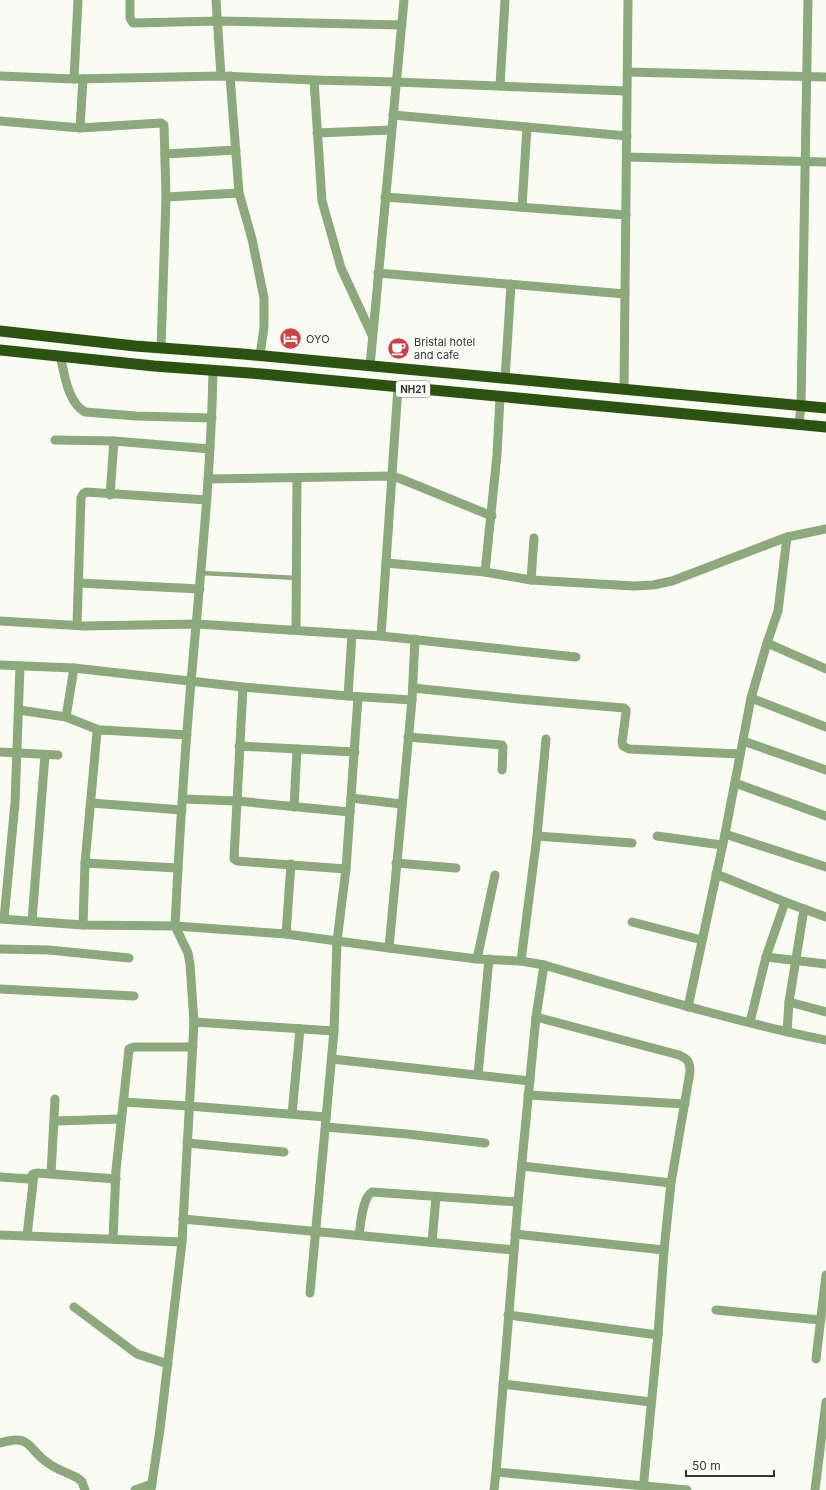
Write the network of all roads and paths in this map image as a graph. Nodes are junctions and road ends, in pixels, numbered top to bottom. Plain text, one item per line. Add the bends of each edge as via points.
1 (78, 0) edge
2 (130, 0) edge
3 (216, 0) edge
4 (404, 0) edge
5 (505, 0) edge
6 (628, 0) edge
7 (808, 0) edge
8 (219, 21) junction
9 (402, 25) junction
10 (628, 72) junction
11 (0, 76) edge
12 (226, 76) junction
13 (826, 77) edge
14 (807, 78) junction
15 (78, 79) junction
16 (314, 80) junction
17 (396, 82) junction
18 (500, 86) junction
19 (626, 91) junction
20 (393, 115) junction
21 (0, 121) edge
22 (527, 127) junction
23 (80, 128) junction
24 (391, 130) junction
25 (317, 134) junction
26 (627, 136) junction
27 (236, 150) junction
28 (165, 154) junction
29 (627, 157) junction
30 (805, 162) junction
31 (826, 162) edge
32 (239, 193) junction
33 (166, 197) junction
34 (385, 197) junction
35 (522, 207) junction
36 (626, 215) junction
37 (378, 274) junction
38 (511, 284) junction
39 (625, 294) junction
40 (0, 332) edge
41 (372, 335) junction
42 (161, 348) junction
43 (0, 350) edge
44 (60, 356) junction
45 (260, 356) junction
46 (370, 366) junction
47 (213, 371) junction
48 (505, 379) junction
49 (398, 387) junction
50 (624, 390) junction
51 (500, 397) junction
52 (801, 406) junction
53 (826, 408) edge
54 (212, 418) junction
55 (800, 424) junction
56 (826, 427) edge
57 (55, 440) dead end
58 (114, 441) junction
59 (210, 449) junction
60 (392, 476) junction
61 (297, 478) junction
62 (208, 479) junction
63 (110, 495) junction
64 (206, 500) junction
65 (492, 516) junction
66 (826, 529) edge
67 (787, 537) junction
68 (534, 538) dead end
69 (386, 563) junction
70 (486, 572) junction
71 (201, 573) junction
72 (297, 578) junction
73 (531, 580) junction
74 (79, 583) junction
75 (200, 589) junction
76 (0, 621) edge
77 (197, 624) junction
78 (77, 625) junction
79 (296, 630) junction
80 (352, 634) junction
81 (381, 636) junction
82 (416, 640) junction
83 (767, 643) junction
84 (576, 657) dead end
85 (0, 665) edge
86 (20, 666) junction
87 (74, 668) junction
88 (826, 669) edge
89 (191, 681) junction
90 (243, 687) junction
91 (413, 688) junction
92 (348, 696) junction
93 (358, 697) junction
94 (751, 698) junction
95 (412, 700) junction
96 (18, 710) junction
97 (66, 717) junction
98 (826, 728) edge
99 (99, 730) junction
100 (188, 735) junction
101 (408, 737) junction
102 (546, 739) dead end
103 (743, 741) junction
104 (239, 746) junction
105 (298, 749) junction
106 (0, 752) edge
107 (354, 752) junction
108 (17, 753) junction
109 (45, 754) junction
110 (740, 754) junction
111 (58, 755) dead end
112 (502, 770) dead end
113 (826, 770) edge
114 (735, 783) junction
115 (351, 798) junction
116 (183, 799) junction
117 (237, 801) junction
118 (91, 803) junction
119 (401, 804) junction
120 (294, 807) junction
121 (182, 810) junction
122 (350, 812) junction
123 (826, 816) edge
124 (725, 834) junction
125 (537, 836) junction
126 (657, 836) dead end
127 (632, 843) dead end
128 (722, 845) junction
129 (396, 863) junction
130 (85, 864) junction
131 (291, 864) junction
132 (178, 868) junction
133 (456, 868) dead end
134 (826, 868) edge
135 (346, 869) junction
136 (716, 874) junction
137 (495, 875) dead end
138 (785, 902) junction
139 (804, 910) junction
140 (826, 917) edge
141 (2, 919) edge
142 (32, 921) junction
143 (632, 922) dead end
144 (83, 925) junction
145 (175, 926) junction
146 (286, 934) junction
147 (702, 940) junction
148 (337, 941) junction
149 (388, 948) junction
150 (0, 949) edge
151 (766, 957) junction
152 (128, 958) dead end
153 (477, 959) junction
154 (489, 959) junction
155 (797, 960) junction
156 (521, 961) junction
157 (826, 964) edge
158 (544, 965) junction
159 (0, 990) edge
160 (134, 996) dead end
161 (789, 1002) junction
162 (688, 1007) junction
163 (826, 1012) edge
164 (536, 1017) junction
165 (194, 1022) junction
166 (750, 1022) junction
167 (300, 1028) junction
168 (334, 1031) junction
169 (787, 1032) junction
170 (826, 1039) edge
171 (193, 1047) junction
172 (332, 1059) junction
173 (478, 1075) junction
174 (530, 1081) junction
175 (528, 1095) junction
176 (55, 1099) dead end
177 (123, 1102) junction
178 (685, 1104) junction
179 (190, 1106) junction
180 (292, 1114) junction
181 (326, 1117) junction
182 (121, 1119) junction
183 (55, 1122) junction
184 (326, 1127) junction
185 (187, 1143) junction
186 (485, 1143) dead end
187 (284, 1152) dead end
188 (522, 1166) junction
189 (34, 1173) junction
190 (51, 1174) junction
191 (0, 1177) edge
192 (116, 1179) junction
193 (671, 1183) junction
194 (436, 1197) junction
195 (518, 1202) junction
196 (183, 1219) junction
197 (316, 1231) junction
198 (515, 1234) junction
199 (0, 1235) edge
200 (359, 1235) junction
201 (27, 1236) junction
202 (113, 1239) junction
203 (182, 1242) junction
204 (432, 1242) junction
205 (514, 1250) junction
206 (664, 1250) junction
207 (826, 1275) edge
208 (310, 1293) dead end
209 (74, 1307) dead end
210 (716, 1310) dead end
211 (508, 1315) junction
212 (820, 1320) junction
213 (658, 1335) junction
214 (816, 1360) dead end
215 (168, 1364) junction
216 (503, 1384) junction
217 (651, 1402) junction
218 (826, 1402) edge
219 (0, 1443) edge
220 (496, 1472) junction
221 (152, 1487) edge
222 (643, 1488) edge
223 (85, 1490) edge
224 (135, 1490) edge
225 (494, 1490) edge
226 (687, 1490) edge
227 (815, 1490) edge

1 - 15 street
2 - 8 street via 130,18 133,23
3 - 8 street
4 - 9 street
5 - 18 street
6 - 10 street
7 - 14 street
8 - 9 street
8 - 12 street
9 - 17 street
10 - 14 street
10 - 19 street
11 - 15 street
12 - 15 street
12 - 16 street
12 - 27 street
13 - 14 street
14 - 30 street
15 - 23 street
16 - 17 street
16 - 25 street
17 - 18 street
17 - 20 street
18 - 19 street
19 - 26 street
20 - 22 street
20 - 24 street
21 - 23 street
22 - 26 street
22 - 35 street
23 - 28 street via 163,123
24 - 25 street
24 - 34 street
25 - 41 street via 324,213 341,268
26 - 29 street
27 - 28 street
27 - 32 street
28 - 33 street
29 - 30 street
29 - 36 street
30 - 31 street
30 - 52 street
32 - 33 street
32 - 45 street via 264,298
33 - 42 street
34 - 35 street
34 - 37 street
35 - 36 street
36 - 39 street
37 - 38 street
37 - 41 street
38 - 39 street
38 - 48 street
39 - 50 street
40 - 42 highway, NH21
41 - 46 street
42 - 45 highway, NH21
43 - 44 highway, NH21
44 - 47 highway, NH21
44 - 54 street via 71,396 85,412
45 - 46 highway, NH21
46 - 48 highway, NH21
47 - 49 highway, NH21
47 - 54 street
48 - 50 highway, NH21
49 - 51 highway, NH21
49 - 60 street
50 - 52 highway, NH21
51 - 55 highway, NH21
51 - 65 street
52 - 53 highway, NH21
52 - 55 street
54 - 59 street
55 - 56 highway, NH21
57 - 58 street
58 - 59 street
58 - 63 street
59 - 62 street
60 - 61 street
60 - 65 street
60 - 69 street
61 - 62 street
61 - 72 street
62 - 64 street
63 - 64 street
63 - 74 street via 86,492 81,498
64 - 71 street
65 - 70 street
66 - 67 street
67 - 73 street via 672,581 653,585
67 - 83 street via 778,611
68 - 73 street
69 - 70 street
69 - 81 street
70 - 73 street
71 - 72 lane
71 - 75 street
72 - 79 street
74 - 75 street
74 - 78 street
75 - 77 street
76 - 78 street
77 - 78 street
77 - 79 street
77 - 89 street
79 - 80 street
80 - 81 street
80 - 92 street
81 - 82 street
82 - 84 street
82 - 91 street
83 - 88 street
83 - 94 street
85 - 86 street
86 - 87 street
86 - 96 street
87 - 89 street
87 - 97 street
89 - 90 street
89 - 100 street
90 - 92 street
90 - 104 street
91 - 95 street
91 - 110 street via 624,708 626,713 622,742 623,746 629,749
92 - 93 street
93 - 95 street
93 - 107 street
94 - 98 street
94 - 103 street
95 - 101 street
96 - 97 street
96 - 108 street
97 - 99 street
99 - 100 street
99 - 118 street via 96,734
100 - 116 street
101 - 112 street via 502,745
101 - 119 street
102 - 125 street
103 - 110 street
103 - 113 street
104 - 105 street
104 - 117 street
105 - 107 street
105 - 120 street
106 - 108 street
107 - 115 street
108 - 109 street
108 - 141 street via 15,803
109 - 111 street
109 - 142 street
110 - 114 street
114 - 123 street
114 - 124 street
115 - 119 street
115 - 122 street
116 - 117 street
116 - 121 street
117 - 120 street
117 - 131 street via 234,860
118 - 121 street
118 - 130 street
119 - 129 street
120 - 122 street
121 - 132 street
122 - 135 street
124 - 128 street
124 - 134 street
125 - 127 street
125 - 156 street
126 - 128 street
128 - 136 street
129 - 133 street
129 - 149 street
130 - 132 street
130 - 144 street
131 - 135 street
131 - 146 street
132 - 145 street
135 - 148 street
136 - 138 street
136 - 147 street
137 - 153 street
138 - 139 street
138 - 151 street
139 - 140 street
139 - 155 street
141 - 142 street
142 - 144 street
143 - 147 street
144 - 145 street
145 - 146 street
145 - 165 street via 188,953
146 - 148 street
147 - 162 street
148 - 149 street
148 - 168 street
149 - 153 street
150 - 152 street via 49,950
151 - 155 street
151 - 166 street
153 - 154 street
154 - 156 street
154 - 173 street
155 - 157 street
155 - 161 street
156 - 158 street
158 - 162 street
158 - 164 street
159 - 160 street
161 - 163 street
161 - 169 street
162 - 166 street
164 - 174 street
164 - 178 street via 687,1059 690,1072
165 - 167 street
165 - 171 street
166 - 169 street
167 - 168 street
167 - 180 street
168 - 172 street
169 - 170 street
171 - 177 street via 129,1049
171 - 179 street
172 - 173 street
172 - 181 street
173 - 174 street
174 - 175 street
175 - 178 street
175 - 188 street
176 - 183 street
177 - 179 street
177 - 182 street
178 - 193 street
179 - 180 street
179 - 185 street
180 - 181 street
181 - 184 street
182 - 183 street
182 - 192 street
183 - 190 street
184 - 186 street
184 - 197 street
185 - 187 street
185 - 196 street
188 - 193 street
188 - 195 street
189 - 190 street
189 - 191 street via 29,1179
189 - 201 street
190 - 192 street
192 - 202 street
193 - 206 street
194 - 195 street
194 - 200 street via 376,1192 370,1194 364,1205
194 - 204 street
195 - 198 street
196 - 197 street
196 - 203 street
197 - 200 street
197 - 208 street
198 - 205 street
198 - 206 street
199 - 201 street
200 - 204 street
201 - 202 street
202 - 203 street
203 - 215 street
204 - 205 street
205 - 211 street
206 - 213 street
207 - 212 street
209 - 215 street via 137,1354
210 - 212 street
211 - 213 street
211 - 216 street
212 - 214 street
213 - 217 street
215 - 221 street
216 - 217 street
216 - 220 street
217 - 222 street
218 - 227 street
219 - 223 street via 10,1440 28,1443 48,1463 79,1479
220 - 222 street
220 - 225 street
221 - 224 street
222 - 226 street

